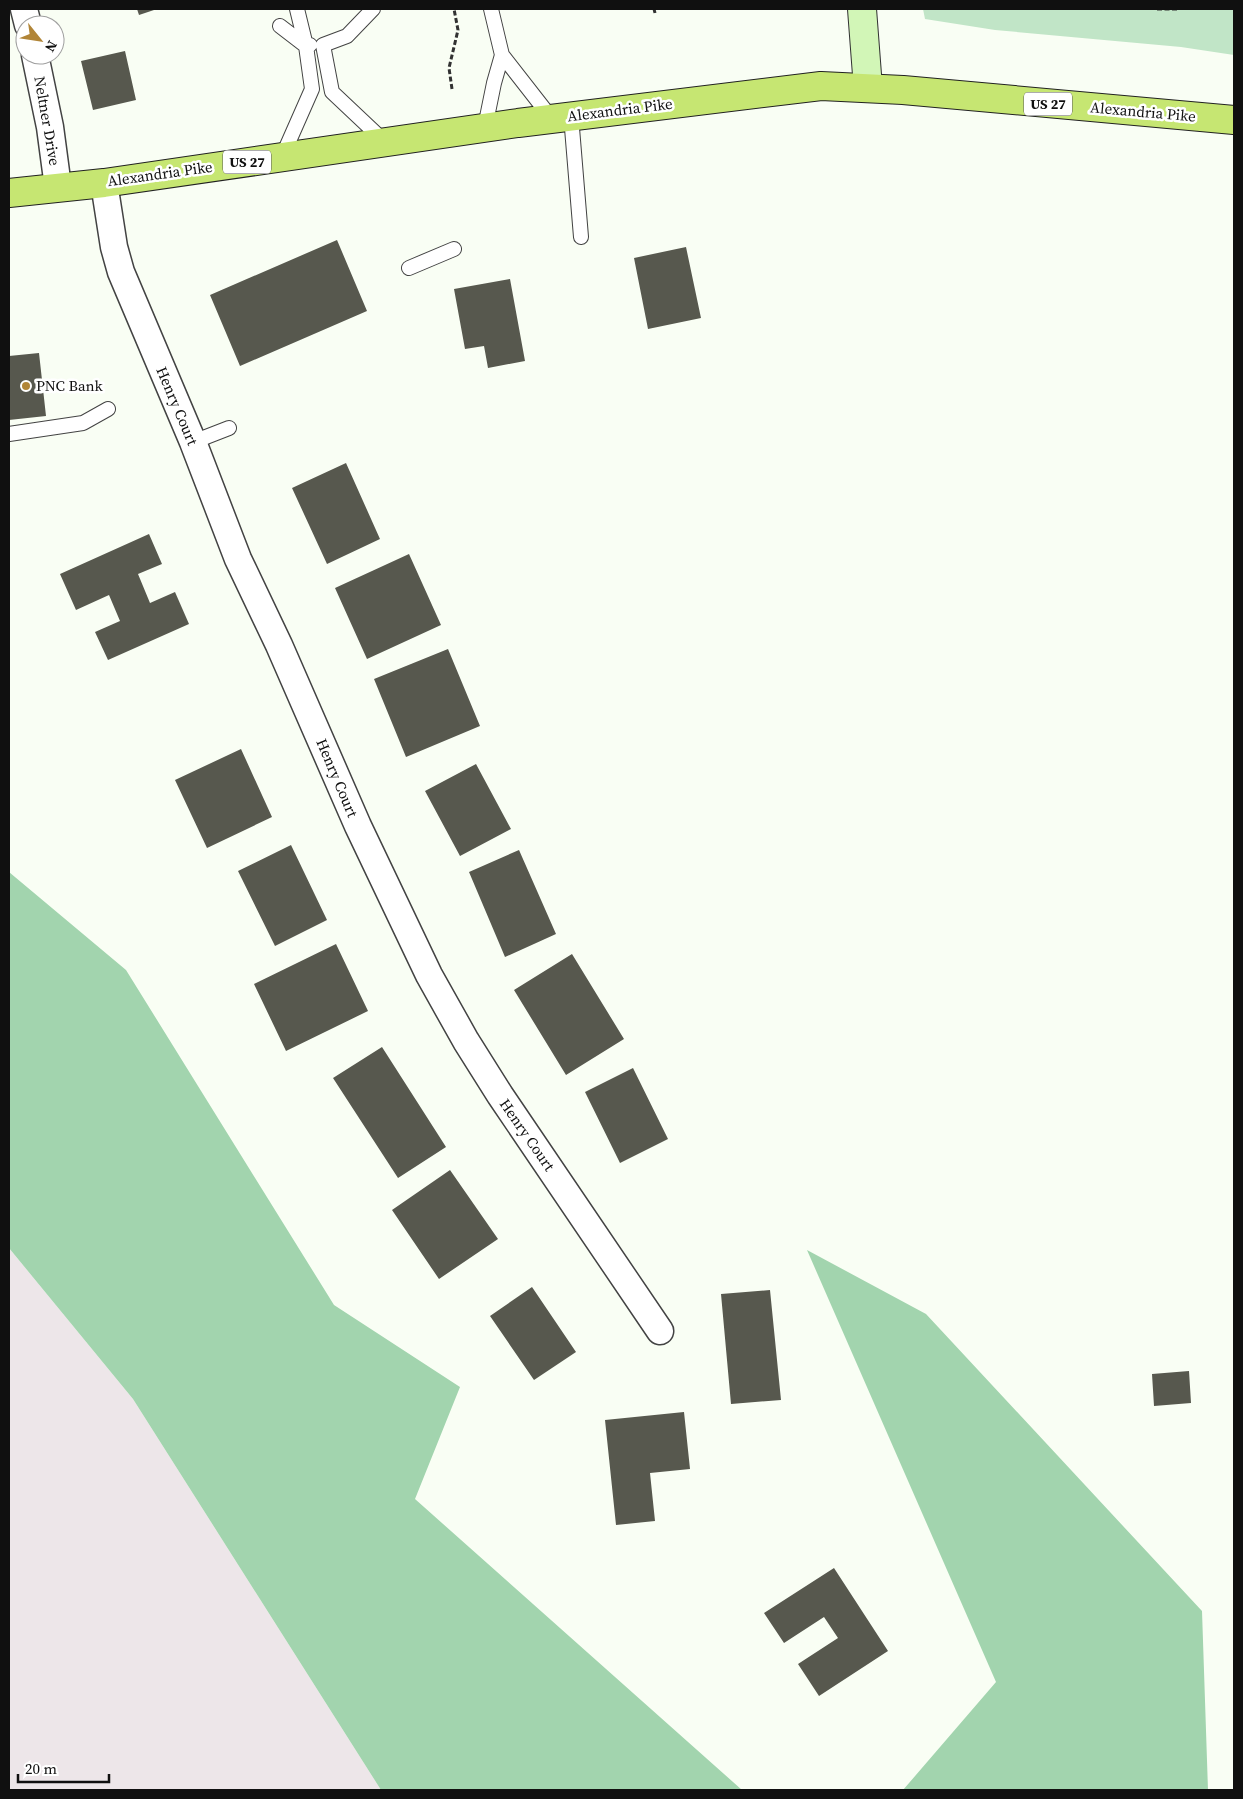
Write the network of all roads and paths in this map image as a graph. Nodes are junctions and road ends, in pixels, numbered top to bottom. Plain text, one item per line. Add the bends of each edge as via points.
1 (298, 9) edge
2 (373, 9) edge
3 (454, 9) edge
4 (491, 9) edge
5 (862, 9) edge
6 (1156, 9) edge
7 (1177, 9) edge
8 (280, 26) dead end
9 (323, 44) junction
10 (306, 46) junction
11 (502, 55) junction
12 (37, 65) edge
13 (868, 88) junction
14 (452, 89) dead end
15 (561, 118) junction
16 (1234, 120) edge
17 (485, 128) junction
18 (385, 142) junction
19 (282, 157) junction
20 (104, 182) junction
21 (58, 187) junction
22 (9, 192) edge
23 (581, 237) dead end
24 (454, 249) dead end
25 (409, 268) dead end
26 (108, 409) dead end
27 (230, 428) dead end
28 (9, 434) edge
29 (193, 442) junction
30 (660, 1331) dead end

1 - 10 lane
2 - 9 lane via 347,36
3 - 14 path via 458,30 449,68
4 - 11 lane
5 - 13 main road
6 - 7 path
8 - 10 lane
9 - 10 lane
9 - 18 lane via 332,92
10 - 19 lane via 312,89
11 - 15 lane
11 - 17 lane
12 - 21 street, Neltner Drive
13 - 15 highway, Alexandria Pike / US 27 via 822,86
13 - 16 highway, Alexandria Pike / US 27
15 - 17 highway, Alexandria Pike / US 27
15 - 23 lane
17 - 18 highway, Alexandria Pike / US 27
18 - 19 highway, Alexandria Pike / US 27
19 - 20 highway, Alexandria Pike / US 27
20 - 21 highway, Alexandria Pike / US 27
20 - 29 street, Henry Court via 121,272
21 - 22 highway, Alexandria Pike / US 27
24 - 25 lane
26 - 28 lane via 83,423
27 - 29 lane
29 - 30 street, Henry Court via 238,559 429,975 500,1095

